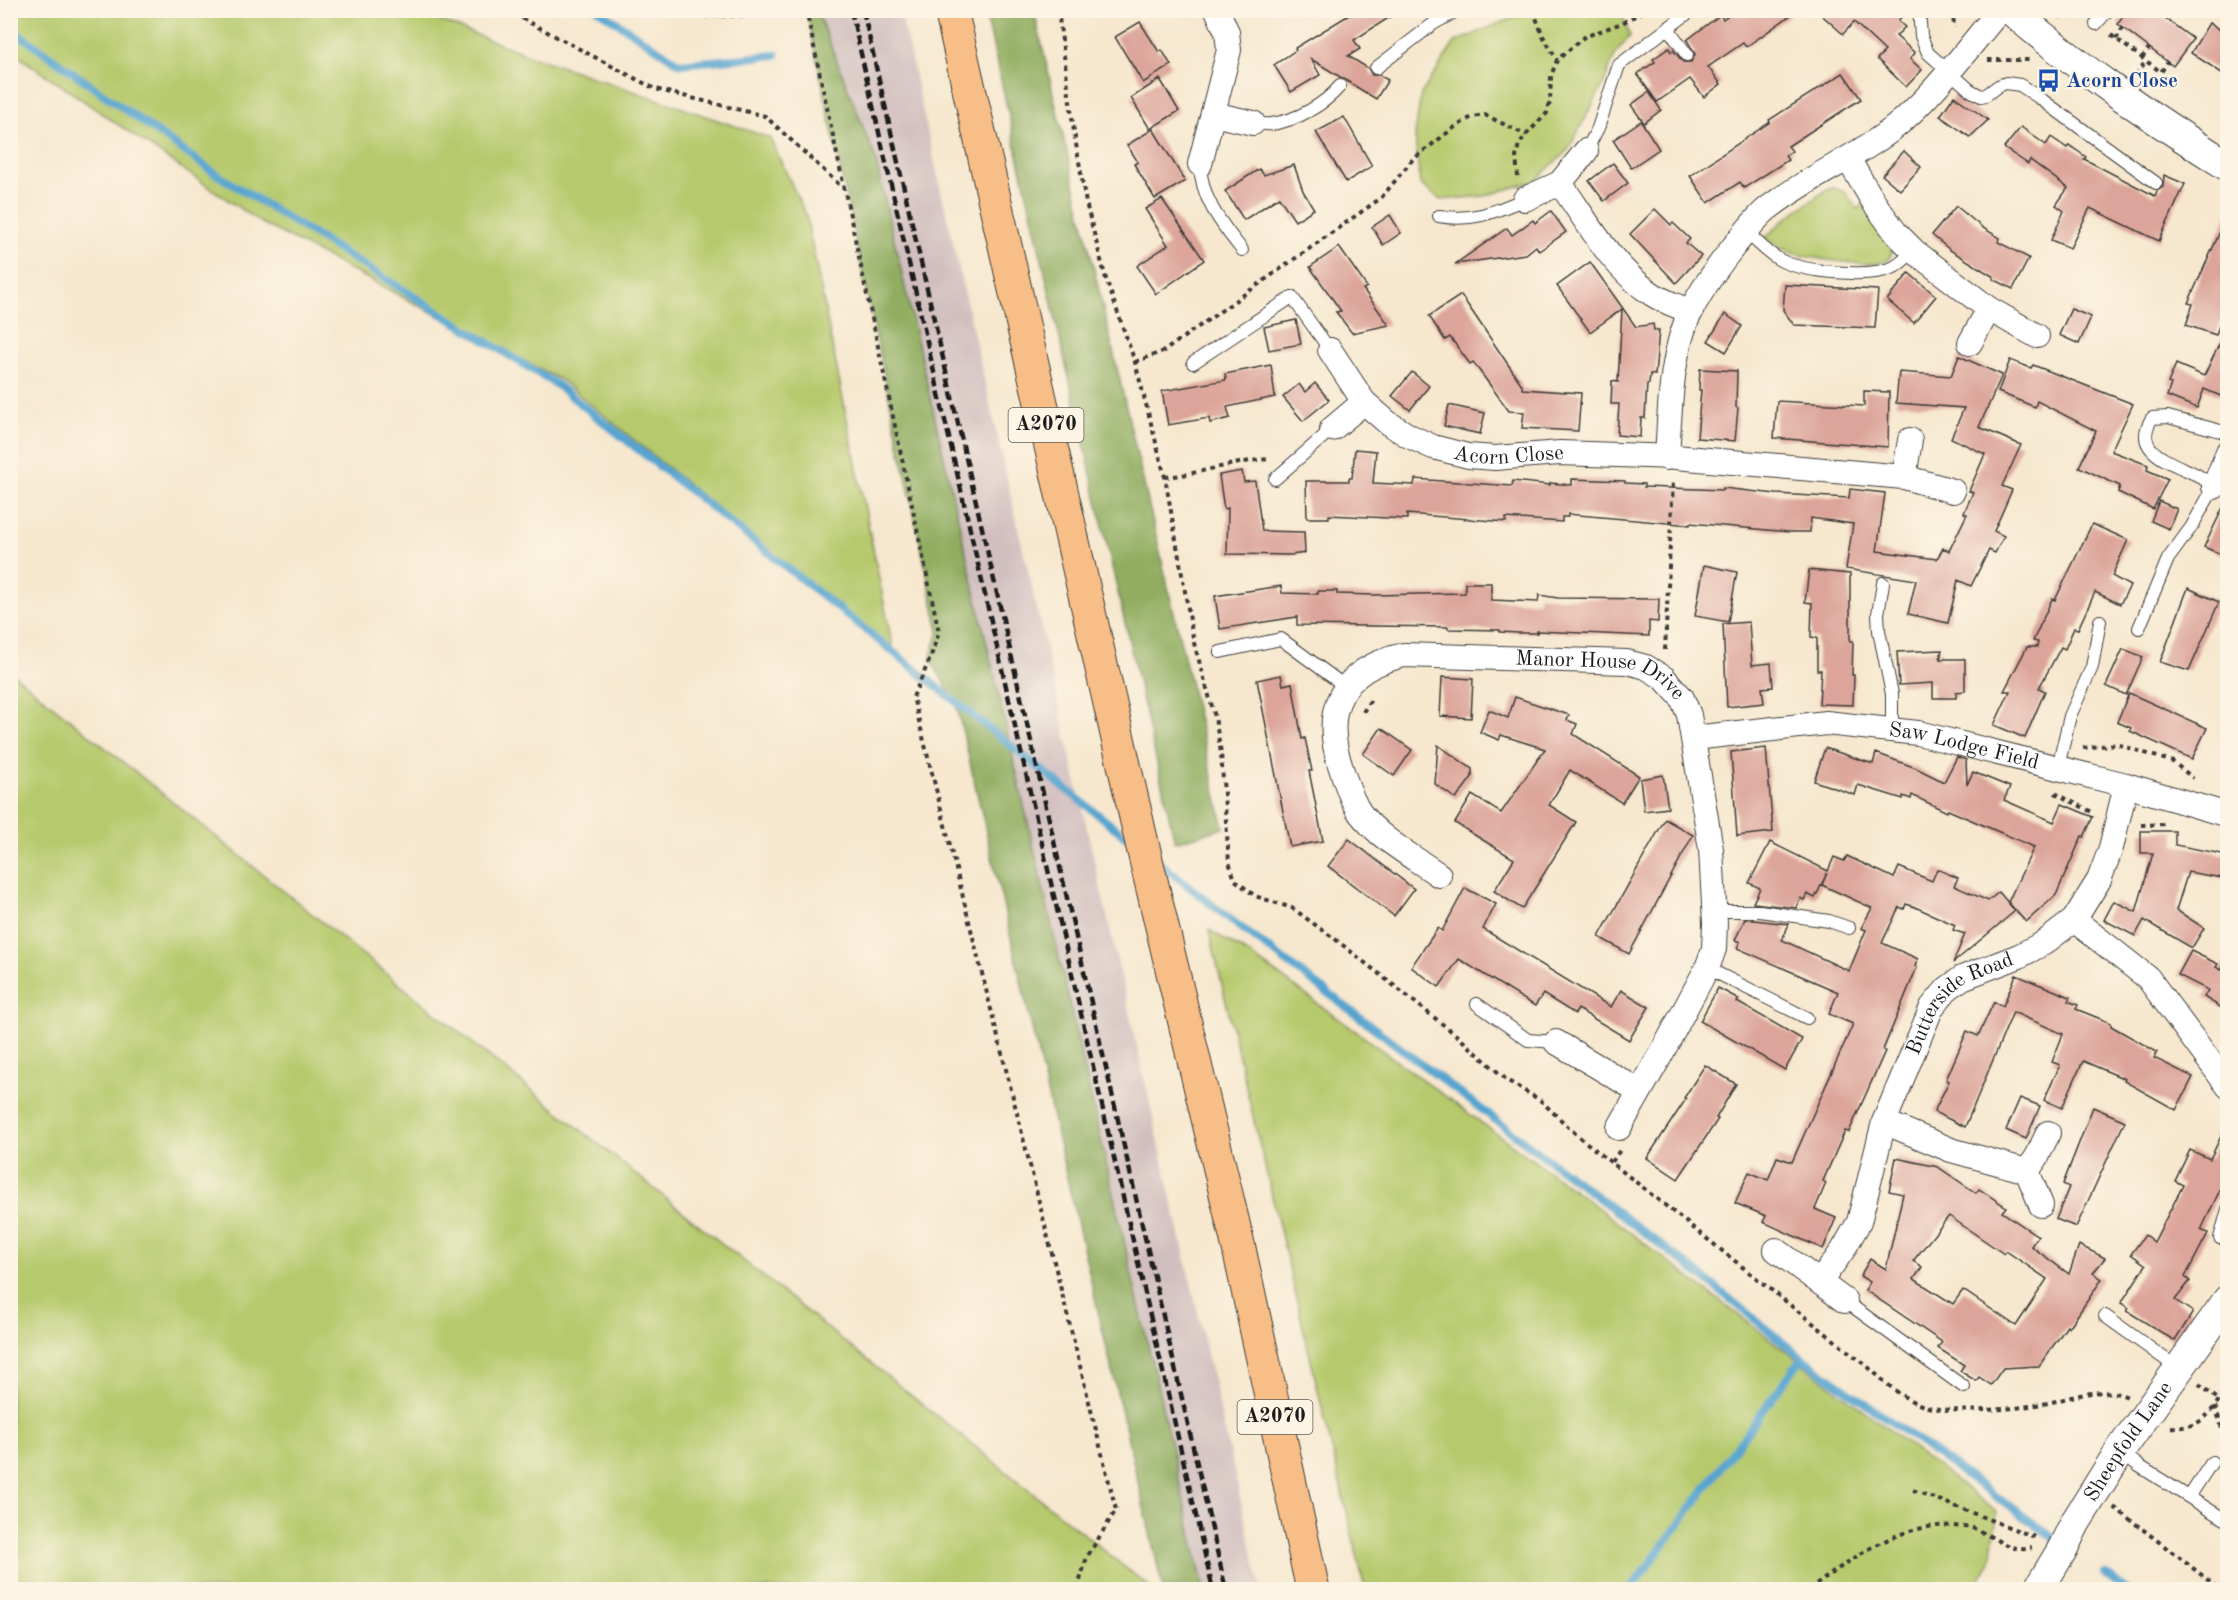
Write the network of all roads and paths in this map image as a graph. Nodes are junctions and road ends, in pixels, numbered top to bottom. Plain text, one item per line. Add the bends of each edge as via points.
1 (506, 10) edge
2 (669, 10) edge
3 (951, 10) edge
4 (1058, 10) edge
5 (1217, 10) edge
6 (1458, 10) edge
7 (1533, 10) edge
8 (1646, 10) edge
9 (1692, 10) edge
10 (1920, 10) edge
11 (2000, 10) edge
12 (2011, 10) edge
13 (2108, 10) edge
14 (2096, 24) joint
15 (1668, 28) junction
16 (2123, 28) dead end
17 (2116, 39) junction
18 (2149, 48) dead end
19 (1687, 56) dead end
20 (1557, 60) junction
21 (2144, 60) junction
22 (2168, 62) dead end
23 (1376, 68) dead end
24 (1949, 71) junction
25 (2136, 75) dead end
26 (1340, 86) dead end
27 (1213, 114) junction
28 (1252, 123) joint
29 (1526, 135) junction
30 (1586, 151) joint
31 (1848, 159) junction
32 (1200, 164) joint
33 (2228, 166) edge
34 (1560, 183) junction
35 (2156, 183) dead end
36 (844, 189) junction
37 (1525, 199) junction
38 (1439, 216) dead end
39 (1746, 232) junction
40 (1242, 250) dead end
41 (1914, 251) junction
42 (1989, 309) junction
43 (1691, 312) junction
44 (2037, 336) dead end
45 (1970, 343) dead end
46 (1330, 350) joint
47 (1135, 362) junction
48 (1193, 363) dead end
49 (1364, 402) junction
50 (1332, 429) joint
51 (2228, 433) edge
52 (1910, 440) dead end
53 (1272, 458) dead end
54 (1671, 458) junction
55 (2223, 469) edge
56 (1164, 477) junction
57 (1904, 477) junction
58 (1275, 479) dead end
59 (1953, 491) dead end
60 (1882, 583) dead end
61 (2100, 621) dead end
62 (2139, 628) dead end
63 (1220, 652) dead end
64 (1664, 678) junction
65 (1346, 687) junction
66 (1380, 693) dead end
67 (1361, 715) dead end
68 (1892, 729) junction
69 (1694, 738) junction
70 (2060, 759) junction
71 (2197, 781) dead end
72 (2127, 785) junction
73 (2228, 815) edge
74 (1439, 875) dead end
75 (1715, 911) junction
76 (2074, 920) junction
77 (1849, 928) dead end
78 (1707, 968) junction
79 (1477, 1004) dead end
80 (1807, 1018) dead end
81 (1556, 1042) joint
82 (2228, 1086) edge
83 (1639, 1091) junction
84 (1884, 1122) junction
85 (1619, 1128) dead end
86 (2048, 1133) dead end
87 (2027, 1171) junction
88 (2041, 1205) dead end
89 (2228, 1209) edge
90 (2220, 1238) dead end
91 (1776, 1250) dead end
92 (1752, 1276) dead end
93 (1820, 1282) junction
94 (1845, 1300) joint
95 (2228, 1300) edge
96 (2105, 1316) dead end
97 (2180, 1369) junction
98 (2228, 1385) edge
99 (1964, 1387) dead end
100 (2219, 1400) junction
101 (2228, 1401) edge
102 (2214, 1406) junction
103 (2182, 1428) dead end
104 (2228, 1447) edge
105 (2120, 1451) junction
106 (2212, 1462) dead end
107 (1913, 1490) dead end
108 (2189, 1497) junction
109 (2111, 1505) dead end
110 (2224, 1519) dead end
111 (2051, 1548) junction
112 (1077, 1590) edge
113 (1313, 1590) edge
114 (1809, 1590) edge
115 (2038, 1590) edge
116 (2221, 1590) edge

1 - 36 path via 655,89 765,116
2 - 36 path via 684,17 807,14
3 - 113 highway, A2070 via 1238,1244
4 - 47 path via 1086,203 1106,279
5 - 27 street via 1227,32 1229,50
6 - 23 lane via 1433,24
7 - 20 path
8 - 20 path via 1584,37
9 - 15 lane
10 - 24 lane via 1928,53
11 - 24 street
12 - 33 street via 2114,92
13 - 14 lane
14 - 17 path
15 - 19 lane
15 - 30 lane via 1619,64 1598,128
16 - 17 path
17 - 21 path
18 - 21 path
20 - 29 path via 1547,113
21 - 22 path via 2161,72
21 - 25 path
24 - 31 street via 1890,130
24 - 35 lane via 1981,96 2006,83 2020,86
26 - 28 lane via 1313,108 1271,124
27 - 28 street
27 - 32 street
29 - 37 path via 1516,157
29 - 47 path via 1485,115 1472,117 1413,159 1381,198 1164,351
30 - 34 street
31 - 39 street via 1791,192 1766,210
31 - 41 street via 1875,204
32 - 40 lane via 1205,194
34 - 37 street
34 - 43 street via 1635,282 1654,296
36 - 112 path via 939,632 913,697 1116,1510 1087,1557
37 - 38 lane via 1483,216
39 - 41 lane via 1780,260 1837,272 1870,273 1893,268
39 - 43 street via 1720,263
41 - 42 street
42 - 44 street
42 - 45 street
43 - 54 street via 1679,348 1672,389
46 - 48 lane via 1292,297
46 - 49 street, Acorn Close
47 - 56 path
49 - 50 street
49 - 54 street, Acorn Close via 1408,436 1468,456 1560,453
50 - 58 lane
51 - 55 lane via 2168,417 2152,418 2146,428 2146,440 2162,459 2196,474
52 - 57 street
53 - 56 path
54 - 57 street, Acorn Close
54 - 64 path
55 - 62 lane via 2169,559
56 - 92 path via 1194,643 1215,717 1229,862 1236,880 1255,896 1292,908 1335,939 1508,1081 1540,1100 1578,1136
57 - 59 street, Acorn Close
60 - 68 lane via 1879,632 1892,693
61 - 70 lane via 2092,667 2070,716
63 - 65 lane via 1281,639
64 - 65 street, Manor House Drive via 1627,662 1404,655 1373,664
64 - 69 street, Manor House Drive via 1682,698
65 - 74 street, Manor House Drive via 1337,703 1333,735 1335,753 1352,799 1375,829
66 - 67 path
68 - 69 street, Saw Lodge Field via 1826,723
68 - 70 street, Saw Lodge Field
69 - 75 street, Manor House Drive via 1711,849
70 - 71 path via 2117,744 2173,762
70 - 72 street, Saw Lodge Field
72 - 73 street, Saw Lodge Field
72 - 76 street, Butterside Road via 2099,880
75 - 77 lane via 1760,911 1829,921
75 - 78 street, Manor House Drive via 1714,949
76 - 82 street via 2148,978
76 - 84 street, Butterside Road via 2044,943 1962,978 1947,989 1932,1007
78 - 80 lane
78 - 83 street, Manor House Drive
79 - 81 lane via 1528,1040
81 - 83 street
83 - 85 street, Manor House Drive
84 - 87 street via 1951,1150
84 - 93 street, Butterside Road via 1859,1222
86 - 87 street
87 - 88 street
89 - 90 lane
91 - 93 street
93 - 94 street
94 - 99 lane
95 - 97 street, Sheepfold Lane
96 - 97 lane
97 - 100 path
97 - 105 street, Sheepfold Lane
98 - 100 path
100 - 101 path
100 - 102 path
102 - 103 path via 2208,1416
102 - 104 path
105 - 108 lane
105 - 111 street, Sheepfold Lane via 2075,1523
106 - 108 lane
107 - 111 path via 2025,1533
108 - 110 lane
109 - 116 path
111 - 114 path via 2020,1551 1971,1528 1938,1525 1885,1540
111 - 115 street, Sheepfold Lane

